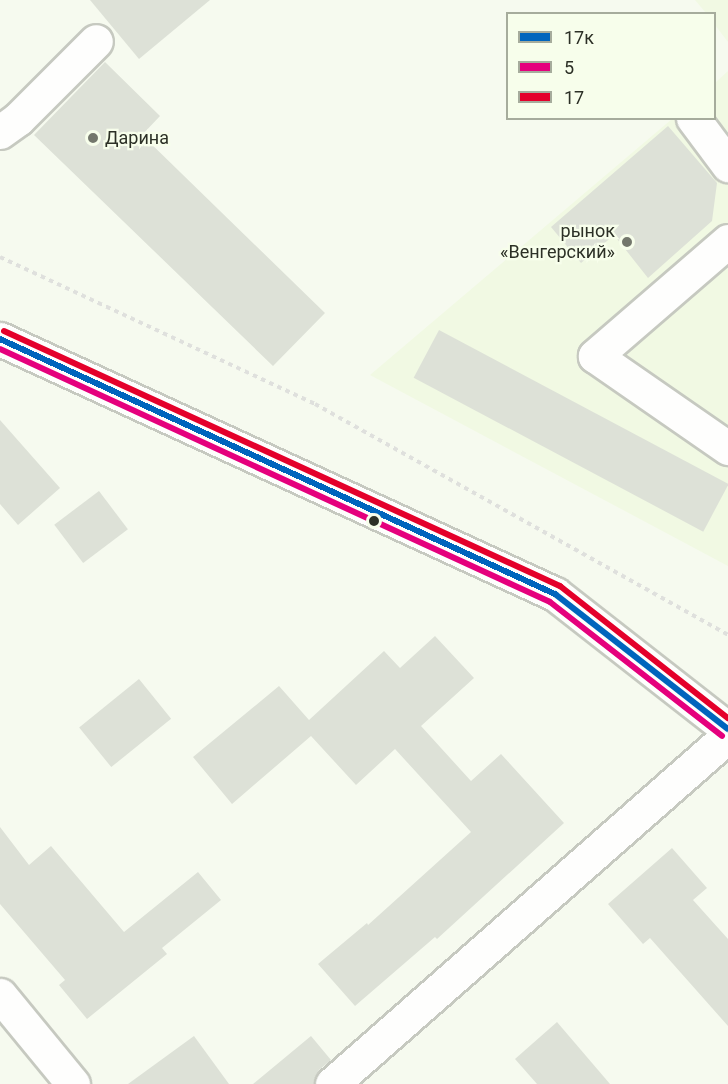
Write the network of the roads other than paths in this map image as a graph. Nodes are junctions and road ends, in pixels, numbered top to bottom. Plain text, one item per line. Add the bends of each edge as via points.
1 (96, 40) dead end
2 (694, 120) edge
3 (0, 132) edge
4 (728, 165) edge
5 (728, 241) edge
6 (0, 339) edge
7 (728, 448) edge
8 (728, 729) edge
9 (728, 736) edge
10 (0, 994) edge
11 (73, 1084) edge
12 (332, 1084) edge

1 - 3 main road via 18,119
2 - 4 main road
5 - 7 main road via 595,356
6 - 8 main road via 555,594
9 - 12 main road
10 - 11 main road

